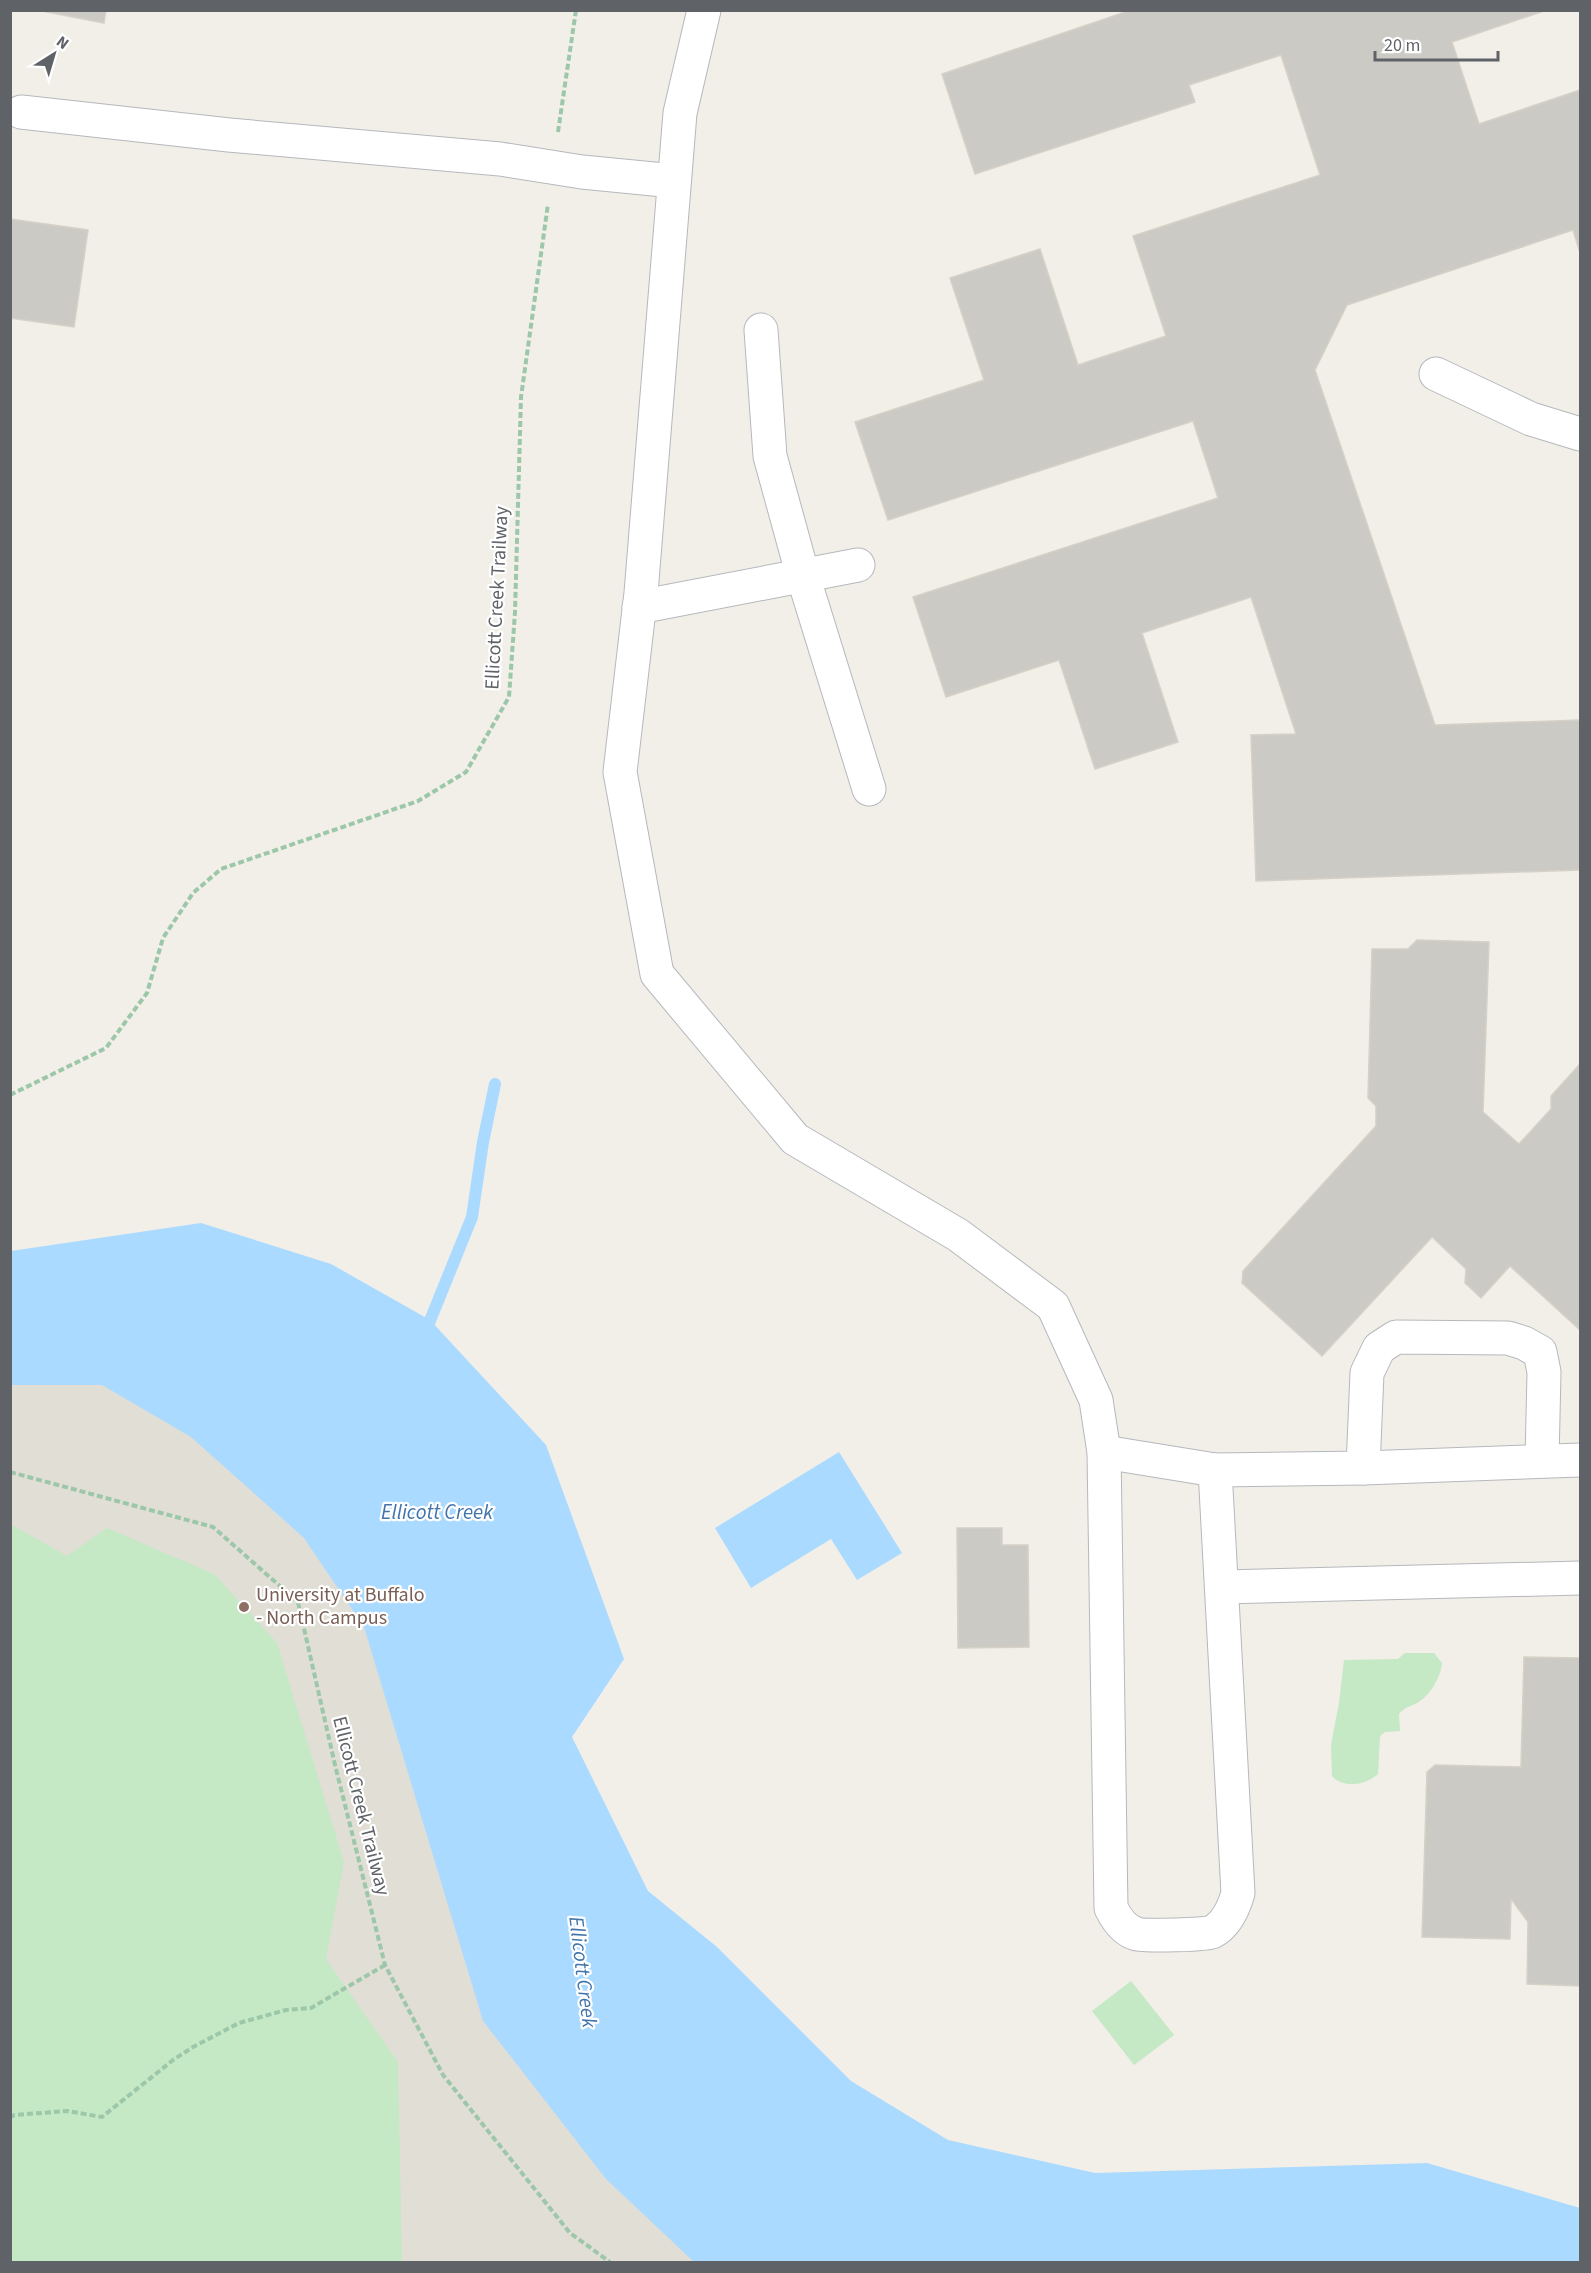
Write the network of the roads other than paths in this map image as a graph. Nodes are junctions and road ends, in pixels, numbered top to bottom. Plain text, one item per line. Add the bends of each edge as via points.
1 (704, 10) edge
2 (21, 112) dead end
3 (674, 181) junction
4 (761, 330) dead end
5 (1436, 374) dead end
6 (1581, 434) edge
7 (858, 565) dead end
8 (803, 576) junction
9 (639, 607) junction
10 (869, 789) dead end
11 (1104, 1452) junction
12 (1581, 1460) edge
13 (1542, 1461) junction
14 (1363, 1468) junction
15 (1215, 1470) junction
16 (1581, 1578) edge
17 (1222, 1587) junction

1 - 3 lane via 680,113
2 - 3 lane
3 - 9 lane
4 - 8 lane via 770,456
5 - 6 lane via 1531,419
7 - 8 lane
8 - 9 lane
8 - 10 lane
9 - 11 lane via 620,772 657,974 795,1138 958,1235 1053,1306 1096,1400
11 - 15 lane
11 - 17 lane via 1111,1908 1122,1924 1137,1934 1210,1934 1225,1921 1238,1893
12 - 13 lane
13 - 14 lane
13 - 14 lane via 1544,1372 1540,1352 1508,1338 1396,1337 1379,1348 1366,1373
14 - 15 lane
15 - 17 lane
16 - 17 lane

